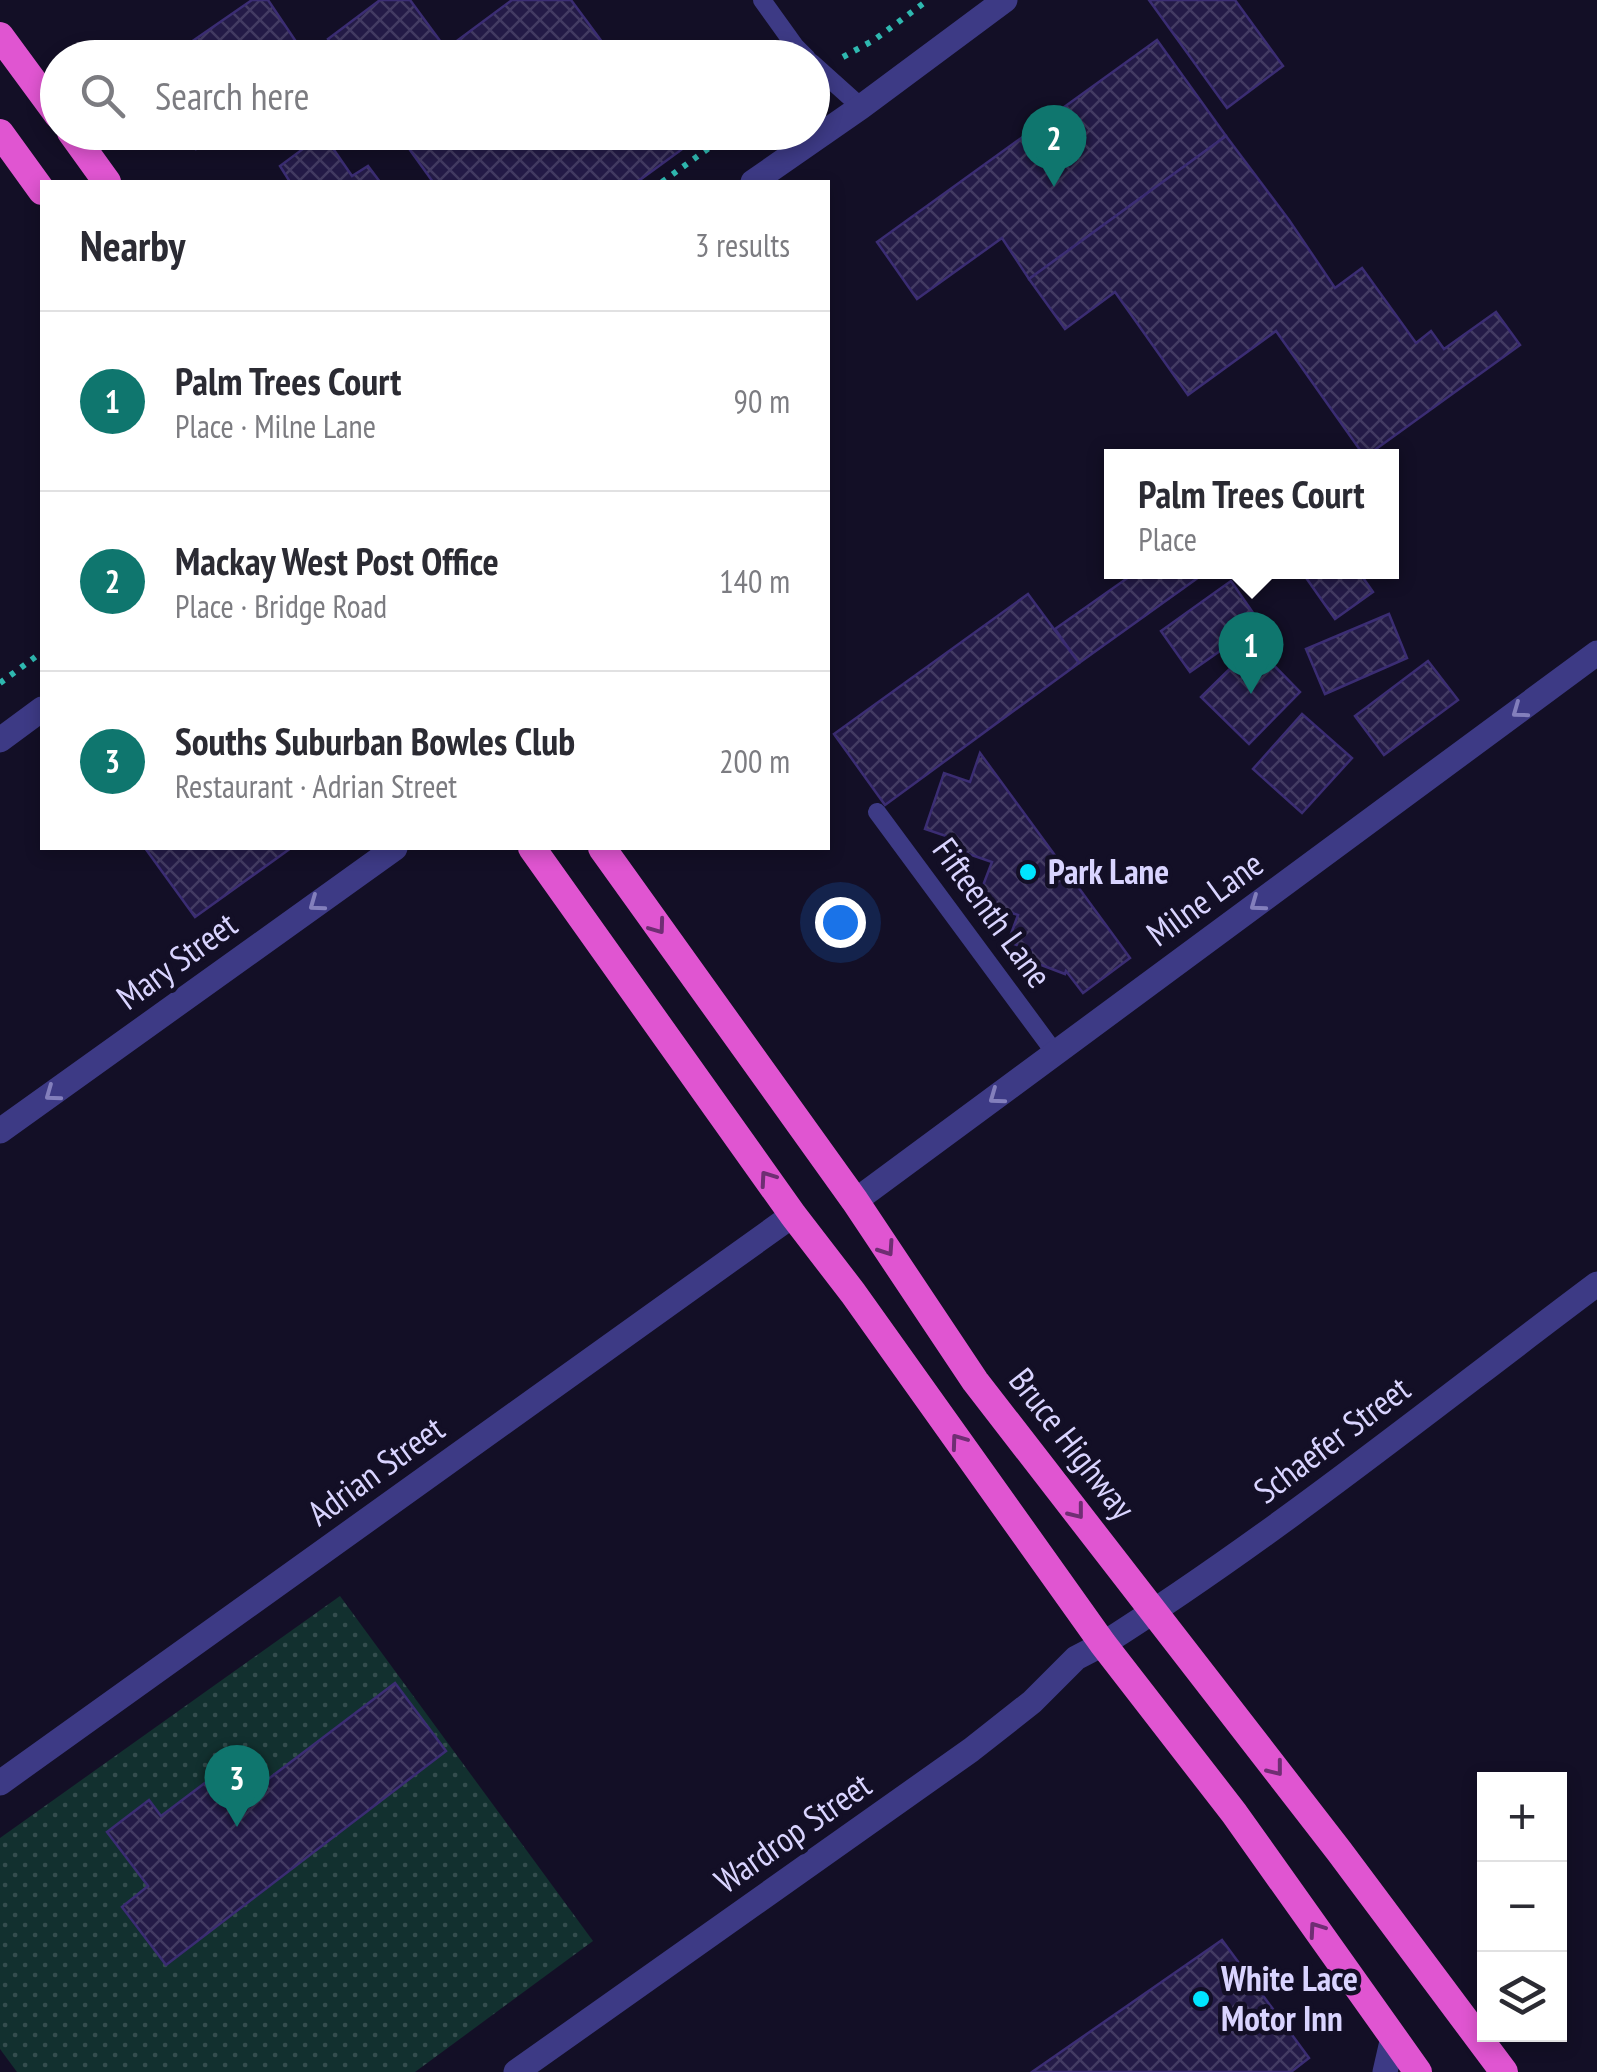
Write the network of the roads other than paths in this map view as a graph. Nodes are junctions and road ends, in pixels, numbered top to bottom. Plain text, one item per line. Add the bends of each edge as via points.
1 (762, 0) edge
2 (1004, 0) edge
3 (0, 36) edge
4 (790, 40) edge
5 (830, 79) edge
6 (40, 90) edge
7 (862, 107) junction
8 (830, 129) edge
9 (0, 133) edge
10 (83, 150) edge
11 (800, 150) edge
12 (106, 180) edge
13 (756, 180) edge
14 (40, 188) edge
15 (1597, 653) edge
16 (40, 710) edge
17 (0, 740) edge
18 (877, 812) dead end
19 (392, 850) edge
20 (533, 850) edge
21 (603, 850) edge
22 (1055, 1054) junction
23 (0, 1132) edge
24 (855, 1201) junction
25 (793, 1215) junction
26 (1597, 1284) edge
27 (1154, 1611) junction
28 (1103, 1644) junction
29 (0, 1783) edge
30 (1393, 2037) junction
31 (516, 2072) edge
32 (1385, 2072) edge
33 (1418, 2072) edge
34 (1504, 2072) edge

1 - 4 lane
2 - 7 street
3 - 6 highway
5 - 7 lane
7 - 8 street
9 - 14 highway
10 - 12 highway
11 - 13 street
15 -> 22 street, Milne Lane
16 - 17 street
18 - 22 lane, Fifteenth Lane
19 -> 23 street, Mary Street
25 -> 20 highway
21 -> 24 highway, Bruce Highway
22 -> 24 street, Milne Lane
24 -> 27 highway, Bruce Highway via 975,1381
28 -> 25 highway
25 - 29 street, Adrian Street
26 - 27 street, Schaefer Street
27 - 28 street, Schaefer Street
27 -> 34 highway, Bruce Highway
30 -> 28 highway via 1234,1813
28 - 31 street, Wardrop Street via 1076,1658 971,1750
30 - 32 street
30 - 33 highway

